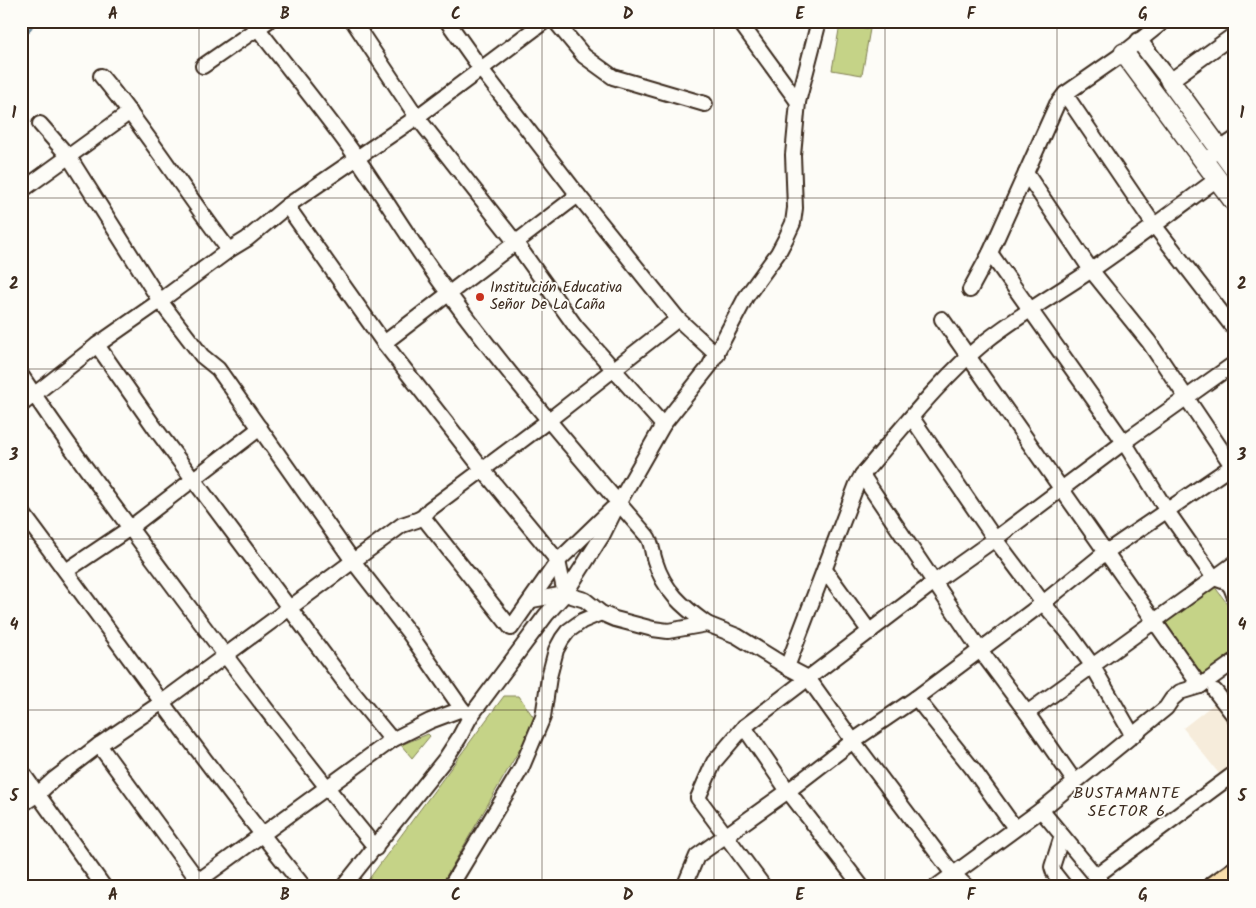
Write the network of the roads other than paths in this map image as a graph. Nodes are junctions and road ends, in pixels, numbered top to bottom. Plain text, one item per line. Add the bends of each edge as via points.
1 (353, 21) edge
2 (447, 21) edge
3 (545, 21) edge
4 (555, 21) edge
5 (739, 21) edge
6 (818, 21) edge
7 (1164, 21) edge
8 (260, 24) edge
9 (1235, 34) edge
10 (1139, 41) junction
11 (1124, 53) junction
12 (203, 66) dead end
13 (481, 69) junction
14 (101, 76) dead end
15 (1170, 81) junction
16 (1064, 94) junction
17 (798, 102) junction
18 (705, 104) dead end
19 (130, 112) junction
20 (417, 117) junction
21 (40, 124) dead end
22 (1227, 144) edge
23 (69, 158) junction
24 (357, 158) junction
25 (1204, 162) junction
26 (1235, 170) edge
27 (1026, 173) junction
28 (1217, 179) junction
29 (21, 191) edge
30 (578, 195) junction
31 (1235, 204) edge
32 (287, 206) junction
33 (1154, 225) junction
34 (516, 243) junction
35 (229, 250) junction
36 (990, 253) junction
37 (1091, 270) junction
38 (970, 290) dead end
39 (448, 293) junction
40 (160, 301) junction
41 (1029, 311) junction
42 (678, 319) junction
43 (942, 319) dead end
44 (1235, 330) edge
45 (384, 343) junction
46 (97, 345) junction
47 (717, 355) junction
48 (969, 357) junction
49 (1235, 363) edge
50 (615, 370) junction
51 (21, 375) edge
52 (35, 395) junction
53 (1187, 397) junction
54 (21, 405) edge
55 (912, 418) junction
56 (549, 420) junction
57 (663, 425) junction
58 (260, 428) junction
59 (1124, 442) junction
60 (1234, 467) edge
61 (483, 470) junction
62 (862, 475) junction
63 (193, 478) junction
64 (1060, 490) junction
65 (618, 504) junction
66 (1168, 511) junction
67 (21, 512) edge
68 (423, 517) junction
69 (130, 528) junction
70 (995, 539) junction
71 (1106, 552) junction
72 (353, 561) junction
73 (558, 561) junction
74 (1235, 563) edge
75 (825, 570) junction
76 (66, 571) junction
77 (1214, 578) junction
78 (933, 583) junction
79 (565, 594) junction
80 (1235, 597) edge
81 (532, 600) junction
82 (1043, 603) junction
83 (290, 608) junction
84 (601, 613) junction
85 (1154, 620) junction
86 (707, 624) junction
87 (870, 632) junction
88 (980, 650) junction
89 (225, 655) junction
90 (1235, 661) edge
91 (1092, 665) junction
92 (787, 667) junction
93 (808, 678) junction
94 (1200, 686) junction
95 (1215, 691) dead end
96 (916, 698) junction
97 (161, 703) junction
98 (466, 713) junction
99 (1028, 713) junction
100 (1235, 716) edge
101 (744, 727) junction
102 (1133, 736) junction
103 (392, 740) junction
104 (853, 742) junction
105 (100, 745) junction
106 (21, 770) edge
107 (1235, 773) edge
108 (1075, 782) junction
109 (325, 787) junction
110 (788, 791) junction
111 (38, 794) junction
112 (21, 805) edge
113 (1041, 810) junction
114 (1015, 828) junction
115 (261, 834) junction
116 (726, 836) junction
117 (1062, 836) junction
118 (376, 848) junction
119 (1235, 872) edge
120 (953, 874) junction
121 (1100, 882) edge
122 (197, 885) edge
123 (104, 887) edge
124 (304, 887) edge
125 (343, 887) edge
126 (450, 887) edge
127 (684, 887) edge
128 (764, 887) edge
129 (862, 887) edge
130 (936, 887) edge
131 (967, 887) edge
132 (1064, 887) edge
133 (1214, 887) edge

1 - 20 street
2 - 13 street
3 - 13 street
4 - 18 street via 584,56 613,77
5 - 17 street
6 - 17 street
7 - 10 street
8 - 12 street
8 - 24 street
9 - 15 street
10 - 11 street
10 - 15 street
11 - 16 street
11 - 25 main road
13 - 20 street
13 - 30 street
14 - 19 street
15 - 22 main road
16 - 27 street
16 - 33 street
17 - 47 street via 793,154 793,223 778,253 738,310
19 - 23 street
19 - 35 street
20 - 24 street
20 - 34 street
21 - 23 street
22 - 25 street
22 - 26 main road
23 - 29 street
23 - 40 street
24 - 32 street
24 - 39 street
25 - 28 main road
27 - 36 street
27 - 37 street
28 - 31 main road
28 - 33 street
30 - 34 street
30 - 42 street
32 - 35 street
32 - 45 street
33 - 37 street
33 - 44 street
34 - 39 street
34 - 50 street via 576,327
35 - 40 street
36 - 38 street
36 - 41 street
37 - 41 street
37 - 53 street via 1149,342
39 - 45 street
39 - 56 street
40 - 46 street
40 - 58 street via 202,356 218,369
41 - 48 street
41 - 59 street
42 - 47 street
42 - 50 street
43 - 48 street
45 - 61 street
46 - 52 street
46 - 63 street
47 - 57 street
48 - 55 street
48 - 64 street
49 - 53 street
50 - 56 street
50 - 57 street
51 - 52 street
52 - 54 street
52 - 69 street
53 - 59 street
53 - 60 street
55 - 62 street
55 - 70 street
56 - 61 street
56 - 65 street
57 - 65 street
58 - 63 street
58 - 72 street
59 - 64 street
59 - 66 street
60 - 66 street
61 - 68 street
61 - 73 street
62 - 75 street
62 - 78 street
63 - 69 street
63 - 83 street
64 - 70 street
64 - 71 street
65 - 73 street
65 - 79 street
65 - 86 street via 649,539 660,574 673,596
66 - 71 street
66 - 77 street
67 - 76 street
68 - 72 street via 402,525
68 - 81 street via 511,628
69 - 76 street
69 - 89 street
70 - 78 street
70 - 82 street
71 - 82 street
71 - 85 street
72 - 83 street
72 - 98 street
73 - 79 street
73 - 81 street
74 - 77 street
75 - 87 street
75 - 92 street
76 - 97 street
77 - 80 street via 1228,584
77 - 85 street
78 - 87 street
78 - 88 street
79 - 81 street
79 - 84 street via 585,600
79 - 98 street
82 - 88 street
82 - 91 street
83 - 89 street
83 - 103 street
84 - 86 street via 634,625 668,632
84 - 126 street via 582,620 562,639 549,677 543,717 521,769
85 - 91 street
85 - 94 street
86 - 92 street via 737,636
87 - 93 street
88 - 96 street
88 - 99 street
89 - 97 street
89 - 109 street
90 - 94 street
91 - 99 street
91 - 102 street
92 - 93 street
93 - 101 street
93 - 104 street
94 - 102 street via 1180,692
95 - 100 street
96 - 104 street
96 - 114 street
97 - 105 street
97 - 115 street
98 - 103 street via 430,721
98 - 118 street via 460,738
99 - 108 street
101 - 110 street
101 - 116 street via 714,762 698,798
102 - 108 street
103 - 109 street
104 - 110 street
104 - 120 street
105 - 111 street
105 - 122 street
106 - 111 street
107 - 121 street
108 - 113 street
109 - 115 street
109 - 118 street
110 - 116 street
110 - 129 street
111 - 112 street
111 - 123 street
113 - 114 street
113 - 117 street
114 - 120 street
115 - 122 street
115 - 124 street
116 - 127 street via 697,856
116 - 128 street
117 - 121 street
117 - 132 street via 1052,867
118 - 125 street
119 - 133 main road
120 - 130 street
120 - 131 street

